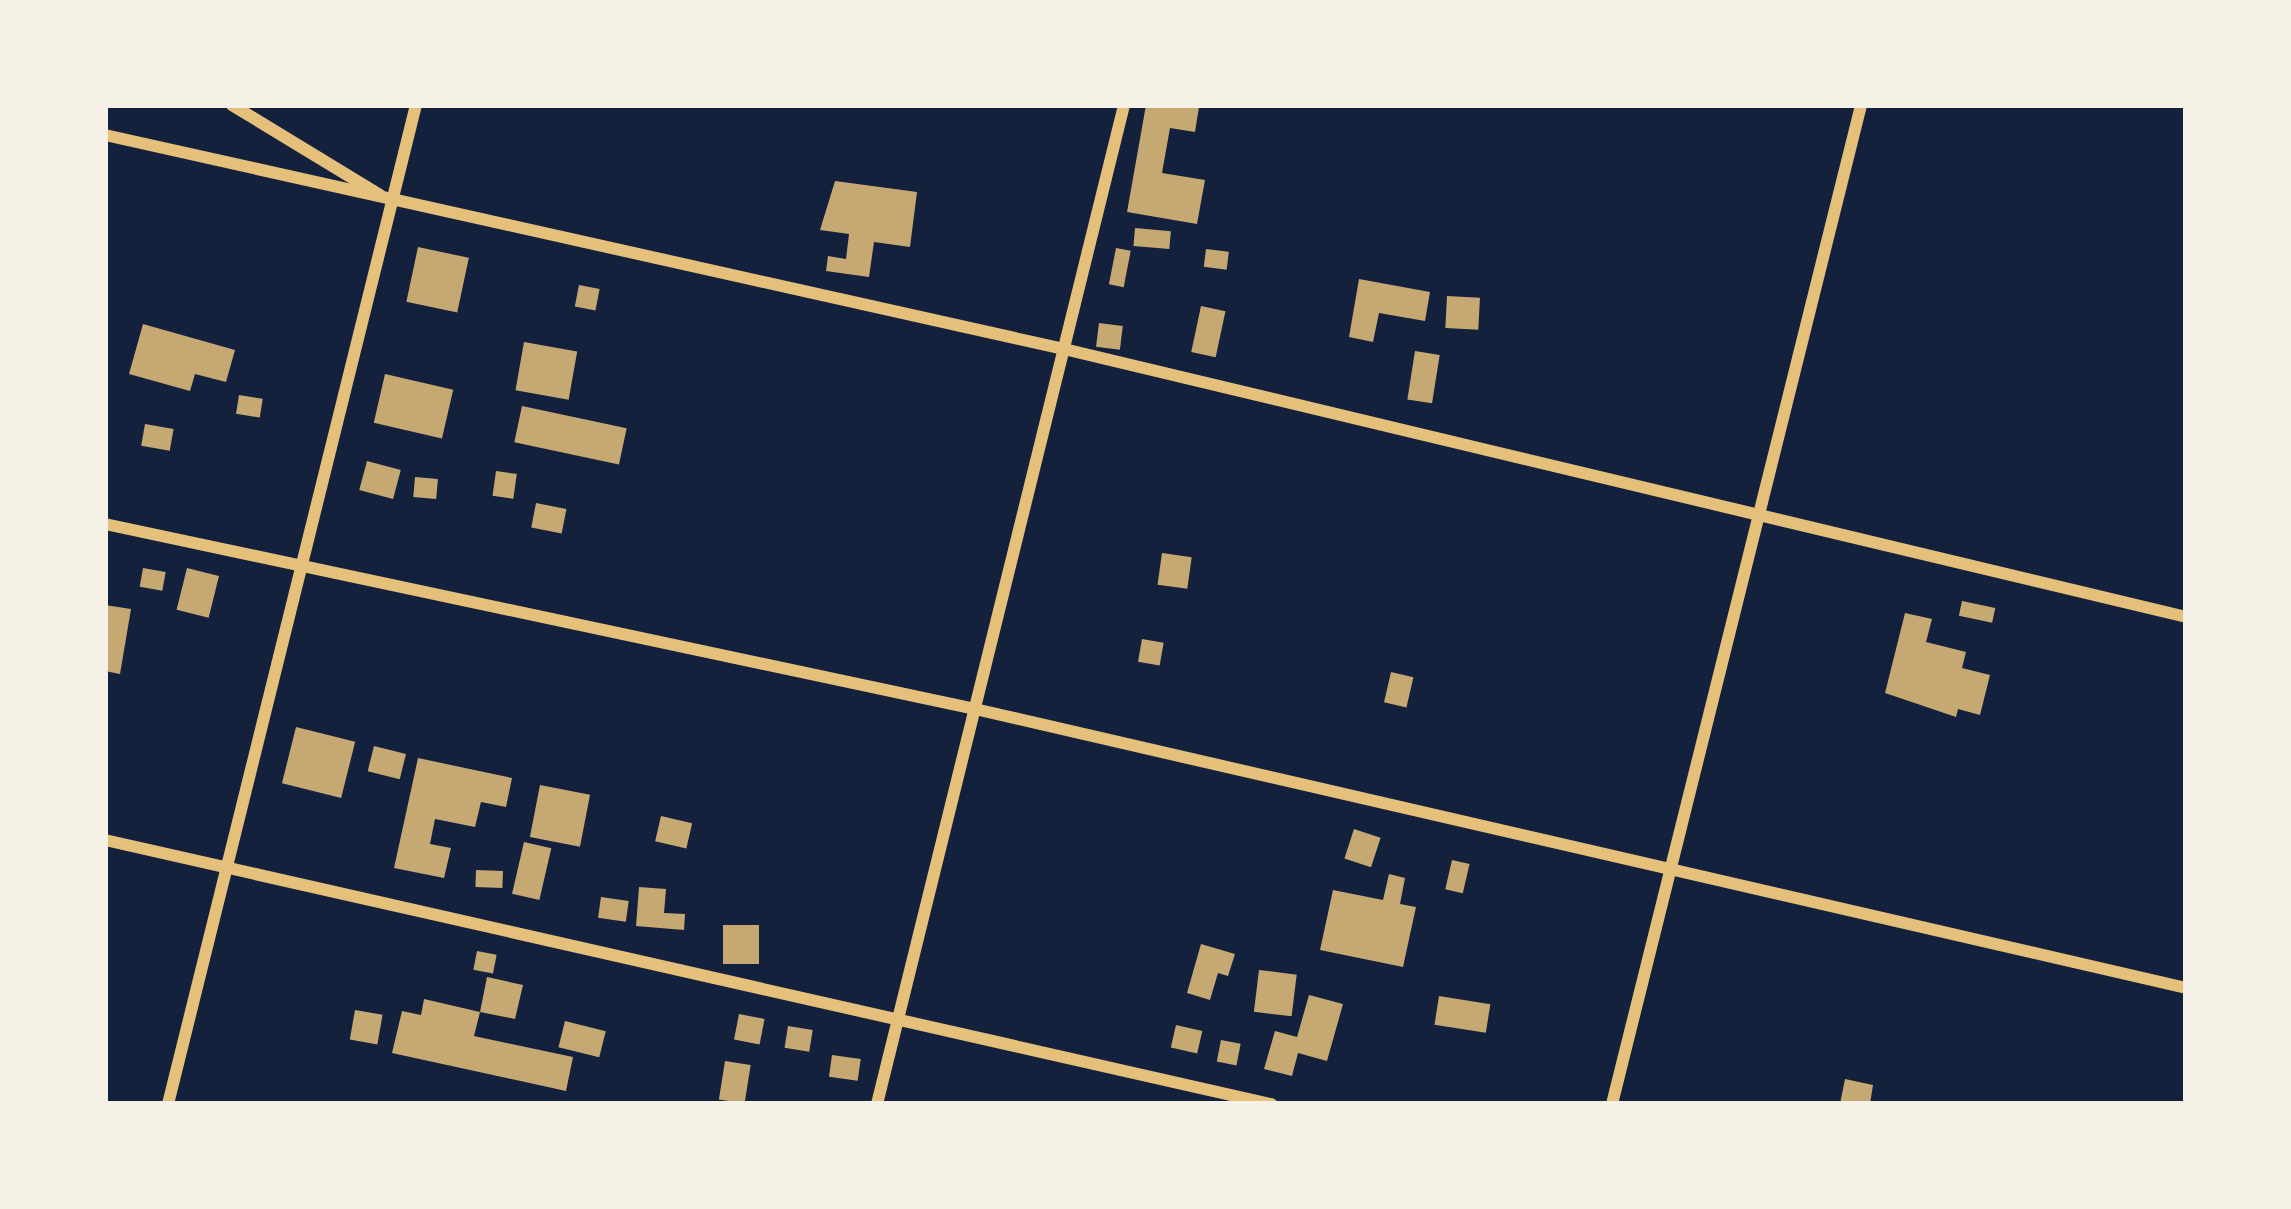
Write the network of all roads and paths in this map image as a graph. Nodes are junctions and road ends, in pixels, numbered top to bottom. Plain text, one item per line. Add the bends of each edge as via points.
1 (232, 105) edge
2 (416, 105) edge
3 (1124, 105) edge
4 (1861, 105) edge
5 (105, 135) edge
6 (392, 202) junction
7 (1064, 349) junction
8 (1758, 518) junction
9 (105, 524) edge
10 (301, 568) junction
11 (2186, 617) edge
12 (975, 709) junction
13 (105, 840) edge
14 (226, 868) junction
15 (1669, 872) junction
16 (2186, 988) edge
17 (899, 1014) junction
18 (168, 1104) edge
19 (877, 1104) edge
20 (1271, 1104) edge
21 (1612, 1104) edge

1 - 6 street
2 - 6 street
3 - 7 street
4 - 8 street
5 - 6 street
6 - 7 street
6 - 10 street
7 - 8 street
7 - 12 street
8 - 11 street
8 - 15 street
9 - 10 street
10 - 12 street
10 - 14 street
12 - 15 street
12 - 17 street
13 - 14 street
14 - 17 street
14 - 18 street
15 - 16 street
15 - 21 street
17 - 19 street
17 - 20 street

